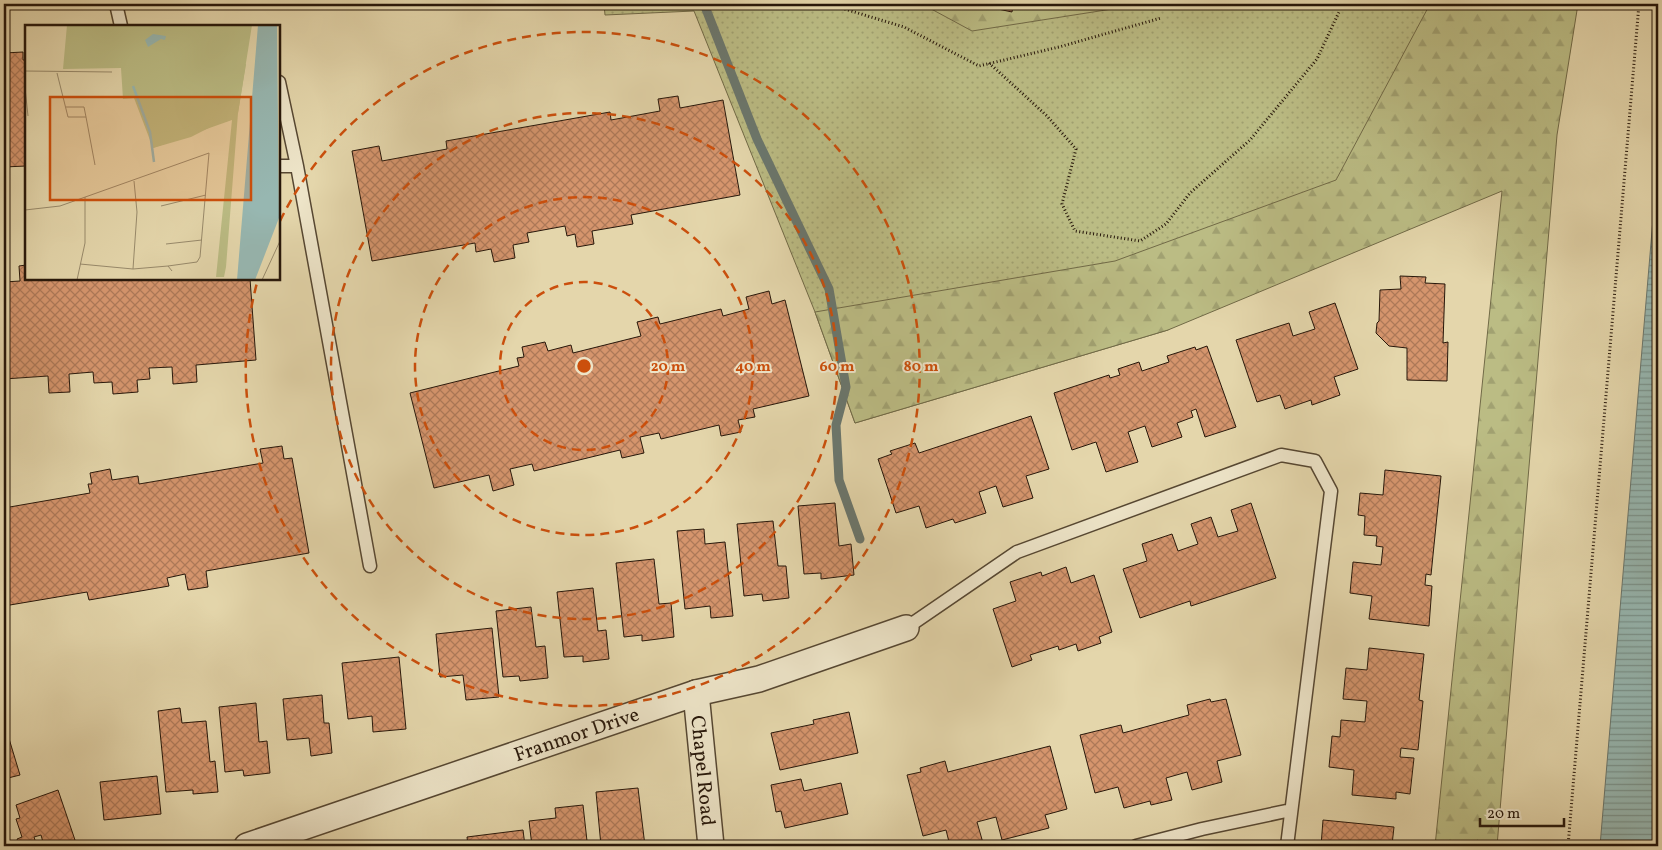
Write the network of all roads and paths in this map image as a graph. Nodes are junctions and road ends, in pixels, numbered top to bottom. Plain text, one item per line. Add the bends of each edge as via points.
1 (116, 4) edge
2 (828, 4) edge
3 (1639, 4) edge
4 (1339, 12) dead end
5 (1160, 18) dead end
6 (121, 25) edge
7 (989, 63) junction
8 (280, 87) edge
9 (280, 166) edge
10 (297, 166) junction
11 (370, 566) dead end
12 (906, 628) joint
13 (696, 693) junction
14 (1291, 810) junction
15 (288, 839) edge
16 (247, 846) edge
17 (711, 846) edge
18 (1136, 846) edge
19 (1288, 846) edge
20 (1568, 846) edge

1 - 6 lane
2 - 7 path via 904,27 979,66
3 - 20 path
4 - 7 path via 1317,58 1250,140 1190,194 1166,224 1140,241 1075,231 1062,204 1076,149 1047,116
5 - 7 path
8 - 10 lane
9 - 10 lane
10 - 11 lane
12 - 13 street, Franmor Drive via 759,679
12 - 14 lane via 1017,552 1281,455 1315,461 1331,491
13 - 15 street, Franmor Drive
13 - 17 street, Chapel Road
14 - 18 lane
14 - 19 lane
15 - 16 street, Franmor Drive

